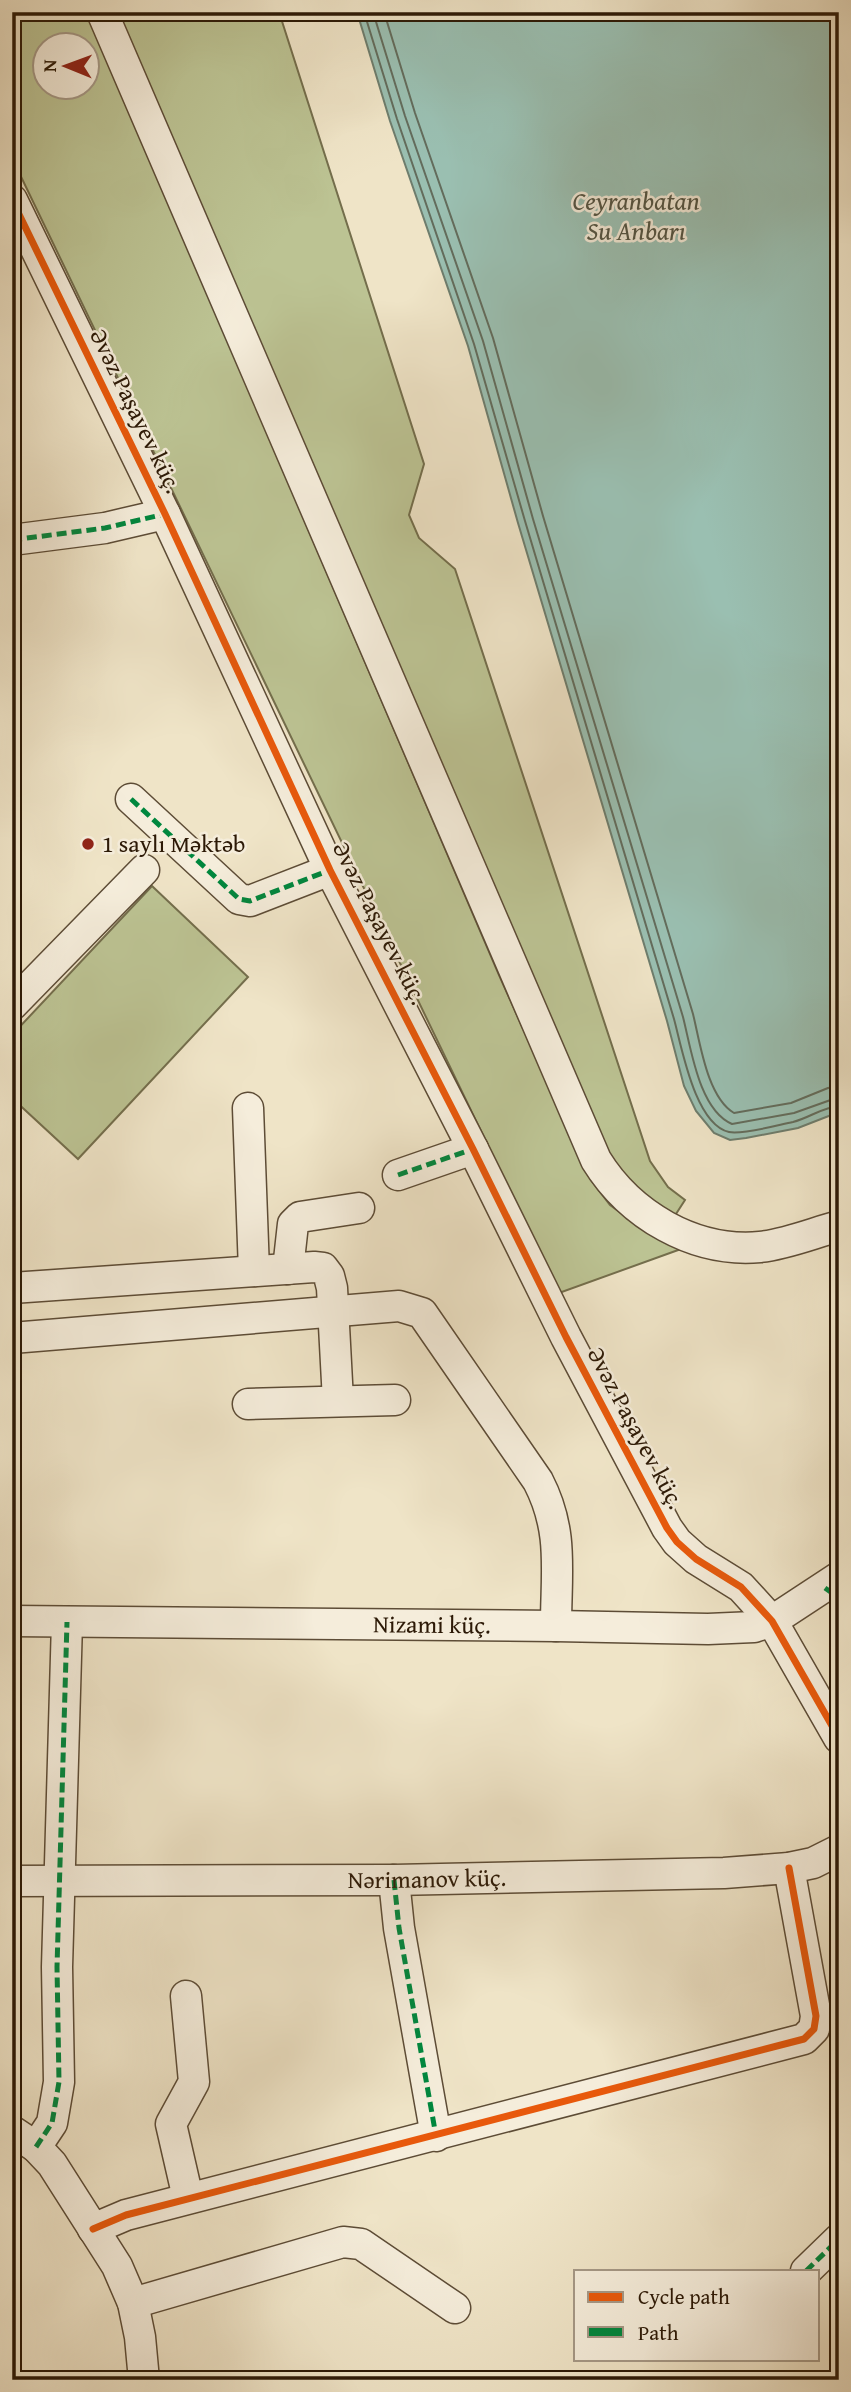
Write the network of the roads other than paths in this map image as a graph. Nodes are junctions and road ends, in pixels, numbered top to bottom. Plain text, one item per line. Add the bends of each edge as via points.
1 (102, 12) edge
2 (12, 200) edge
3 (165, 514) junction
4 (12, 540) edge
5 (131, 799) dead end
6 (144, 870) dead end
7 (330, 870) junction
8 (12, 1005) edge
9 (248, 1108) dead end
10 (473, 1149) junction
11 (398, 1175) dead end
12 (359, 1208) dead end
13 (839, 1226) edge
14 (288, 1269) junction
15 (254, 1271) junction
16 (12, 1288) edge
17 (335, 1313) junction
18 (12, 1338) edge
19 (395, 1400) dead end
20 (338, 1401) junction
21 (248, 1404) dead end
22 (834, 1588) edge
23 (12, 1621) edge
24 (772, 1621) junction
25 (67, 1622) junction
26 (556, 1626) junction
27 (839, 1738) edge
28 (839, 1850) edge
29 (789, 1868) junction
30 (394, 1880) junction
31 (12, 1881) edge
32 (61, 1881) junction
33 (186, 1996) dead end
34 (436, 2136) junction
35 (24, 2139) edge
36 (188, 2198) junction
37 (93, 2229) junction
38 (839, 2239) edge
39 (807, 2270) edge
40 (133, 2304) junction
41 (455, 2308) dead end
42 (144, 2380) edge

1 - 13 street via 596,1160 609,1181 643,1213 699,1240 761,1247
2 - 3 street, Əvəz Paşayev küç.
3 - 4 street via 105,528
3 - 7 street, Əvəz Paşayev küç.
5 - 7 street via 239,899 250,901
6 - 8 street
7 - 10 street, Əvəz Paşayev küç.
9 - 15 street
10 - 11 street
10 - 24 street, Əvəz Paşayev küç. via 667,1528 696,1559 741,1587
12 - 14 street via 300,1217 293,1224
14 - 15 street
14 - 17 street via 323,1268 329,1276
15 - 16 street
17 - 18 street
17 - 20 street
17 - 26 street via 399,1306 422,1313 430,1321 548,1502 557,1536
19 - 20 street
20 - 21 street
22 - 24 street, Nizami küç.
23 - 25 street, Nizami küç.
24 - 26 street, Nizami küç. via 754,1627 708,1629
24 - 27 street
25 - 26 street, Nizami küç.
25 - 32 street
28 - 29 street, Nərimanov küç.
29 - 30 street, Nərimanov küç. via 661,1876
29 - 34 street via 816,2016 814,2029 804,2039
30 - 32 street, Nərimanov küç.
30 - 34 street
31 - 32 street, Nərimanov küç.
32 - 35 street via 59,2082 52,2123
33 - 36 street via 194,2082 171,2124
34 - 36 street
35 - 37 street via 52,2164
36 - 37 street
37 - 40 street via 117,2266
38 - 39 street
40 - 41 street via 343,2242 361,2244
40 - 42 street

